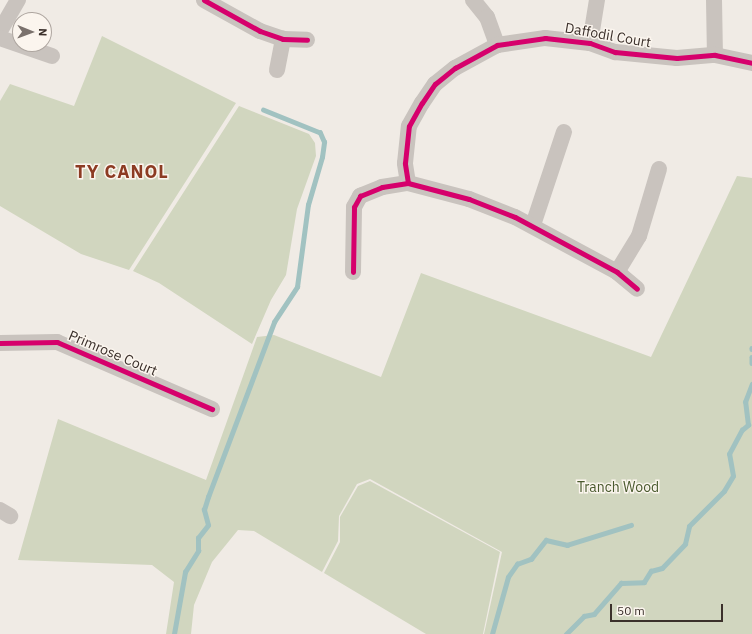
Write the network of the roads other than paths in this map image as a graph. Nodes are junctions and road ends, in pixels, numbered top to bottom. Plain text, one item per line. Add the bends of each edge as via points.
1 (18, 0) edge
2 (204, 0) edge
3 (473, 0) edge
4 (597, 0) edge
5 (714, 0) edge
6 (0, 31) edge
7 (0, 38) edge
8 (283, 39) junction
9 (307, 40) dead end
10 (590, 43) junction
11 (497, 45) junction
12 (715, 55) junction
13 (52, 56) dead end
14 (752, 63) edge
15 (277, 70) dead end
16 (564, 132) dead end
17 (659, 169) dead end
18 (408, 183) junction
19 (533, 225) junction
20 (353, 272) dead end
21 (617, 272) junction
22 (636, 289) dead end
23 (0, 343) edge
24 (212, 409) dead end

1 - 6 street
2 - 8 street
3 - 11 street via 487,17
4 - 10 street, Daffodil Court
5 - 12 street
7 - 13 street
8 - 9 street
8 - 15 street
10 - 11 street, Daffodil Court via 545,38
10 - 12 street, Daffodil Court via 615,52 648,55
11 - 18 street, Daffodil Court via 454,68 435,84 422,102 409,126 405,163
12 - 14 street, Daffodil Court
16 - 19 street
17 - 21 street via 640,236
18 - 19 street via 469,199
18 - 20 street via 382,187 360,196 354,207
19 - 21 street
21 - 22 street
23 - 24 street, Primrose Court via 57,342

